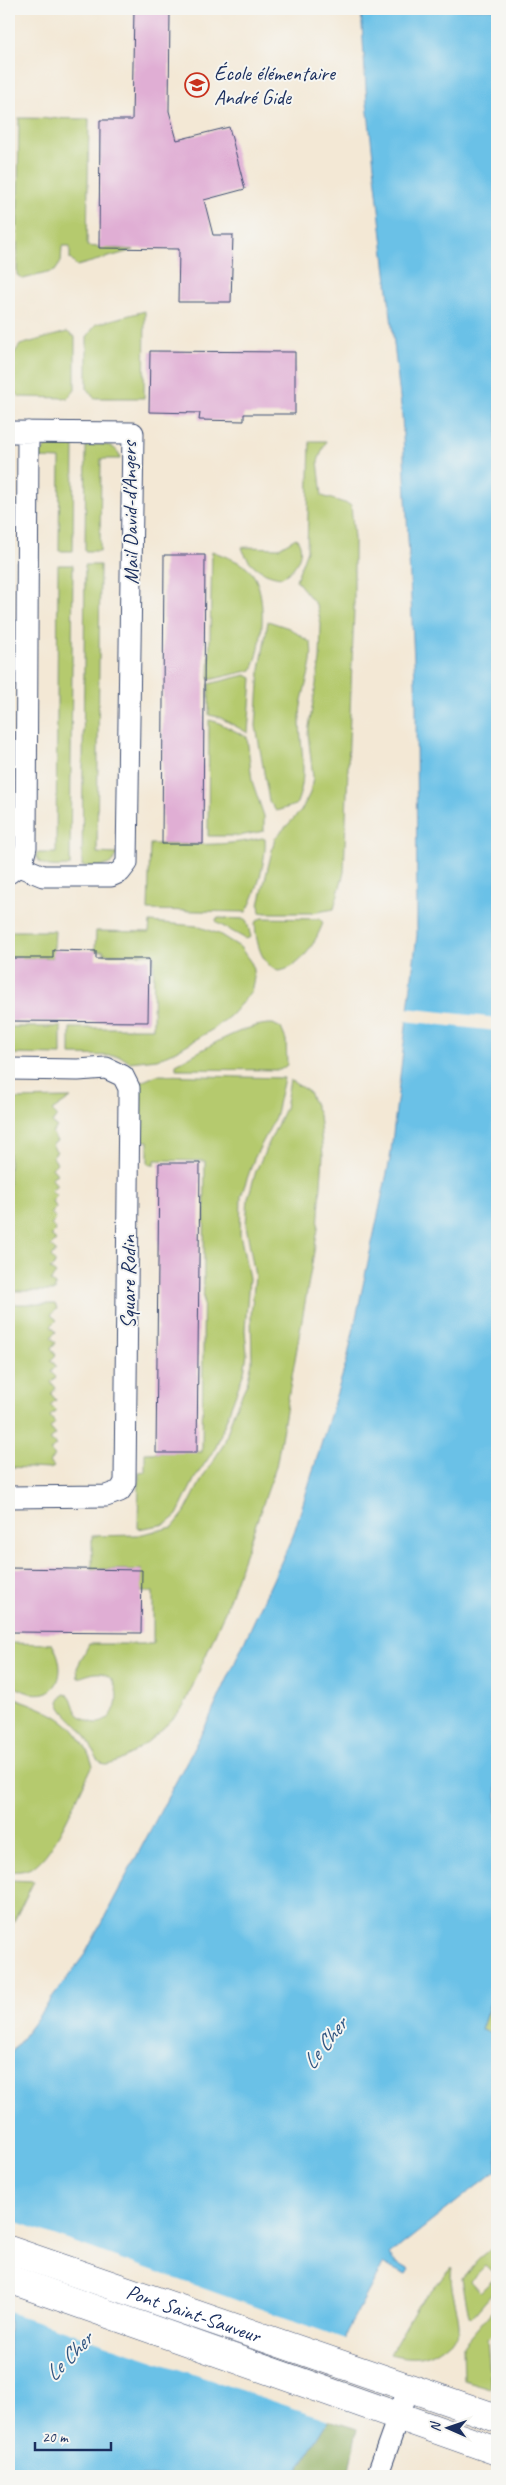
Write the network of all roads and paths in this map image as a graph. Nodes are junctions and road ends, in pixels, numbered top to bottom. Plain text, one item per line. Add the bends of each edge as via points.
1 (18, 432) edge
2 (14, 869) edge
3 (9, 1069) edge
4 (9, 1497) edge
5 (9, 2250) edge
6 (9, 2279) edge
7 (409, 2387) junction
8 (398, 2416) junction
9 (497, 2418) edge
10 (497, 2451) edge
11 (376, 2476) edge

1 - 2 street, Mail David-d'Angers via 26,847 24,860
1 - 2 street, Mail David-d'Angers via 133,433 128,854 124,868 111,876 43,876
3 - 4 street, Square Rodin via 114,1070 127,1082 129,1105 125,1482 120,1491 106,1496
5 - 7 main road, Pont Saint-Sauveur
6 - 8 main road, Pont Saint-Sauveur
7 - 8 street
7 - 9 main road, Pont Saint-Sauveur
8 - 10 main road, Pont Saint-Sauveur
8 - 11 street

